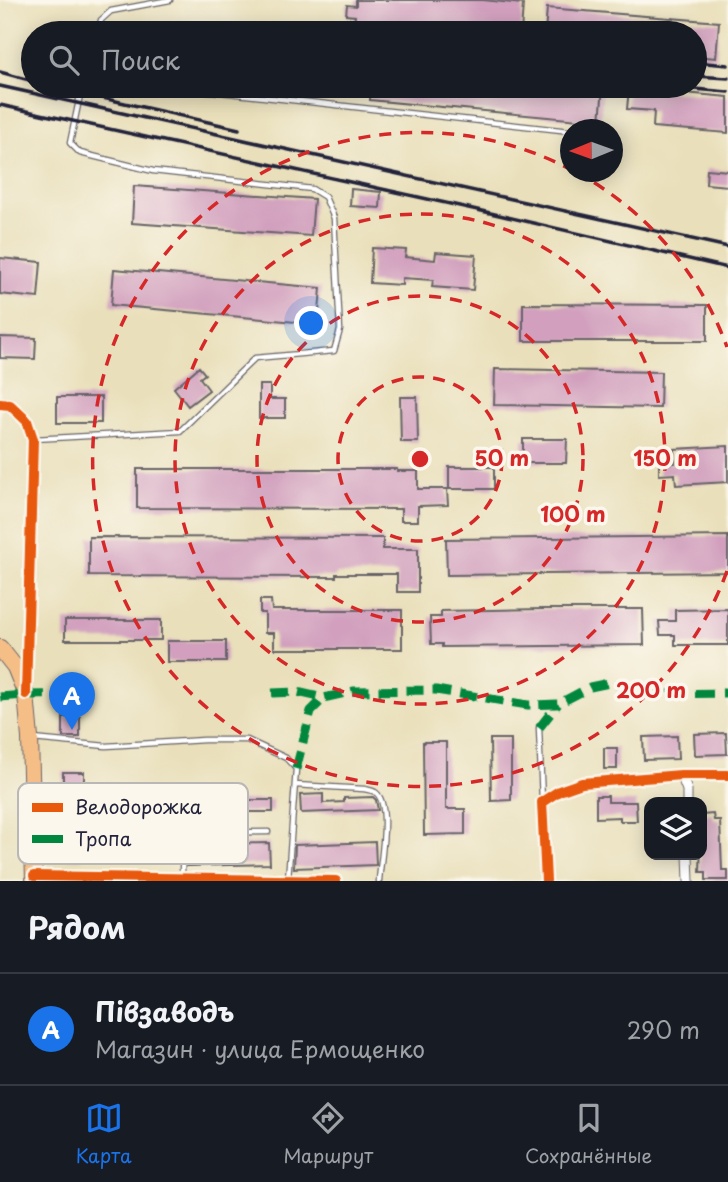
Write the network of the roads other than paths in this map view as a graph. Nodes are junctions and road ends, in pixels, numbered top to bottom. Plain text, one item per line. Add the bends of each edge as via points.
1 (170, 0) edge
2 (101, 21) edge
3 (79, 98) edge
4 (272, 98) edge
5 (560, 130) edge
6 (0, 404) edge
7 (33, 439) junction
8 (0, 648) edge
9 (26, 694) junction
10 (540, 728) dead end
11 (30, 738) junction
12 (681, 775) junction
13 (728, 775) edge
14 (31, 783) edge
15 (295, 785) junction
16 (687, 797) edge
17 (542, 802) junction
18 (248, 832) edge
19 (268, 832) dead end
20 (688, 860) edge
21 (182, 864) edge
22 (182, 877) junction
23 (34, 879) edge
24 (288, 880) edge
25 (335, 881) edge
26 (379, 881) edge
27 (546, 881) edge
28 (689, 881) edge

1 - 2 lane via 111,11
3 - 7 lane via 70,143 80,153 153,171 312,189 325,197 334,218 340,330 334,351 256,359 180,431
4 - 5 lane
6 - 7 street via 10,405 27,421
7 - 9 street
8 - 9 highway via 15,667
9 - 11 highway
10 - 17 lane
11 - 14 highway
11 - 15 lane via 106,746 247,740 286,758 296,769
12 - 13 street
12 - 16 street
12 - 17 street via 582,783
15 - 24 lane
15 - 26 lane via 365,789 381,798 385,818
17 - 27 street
18 - 19 lane
20 - 28 street
21 - 22 lane
22 - 23 street
22 - 24 street
24 - 25 street

